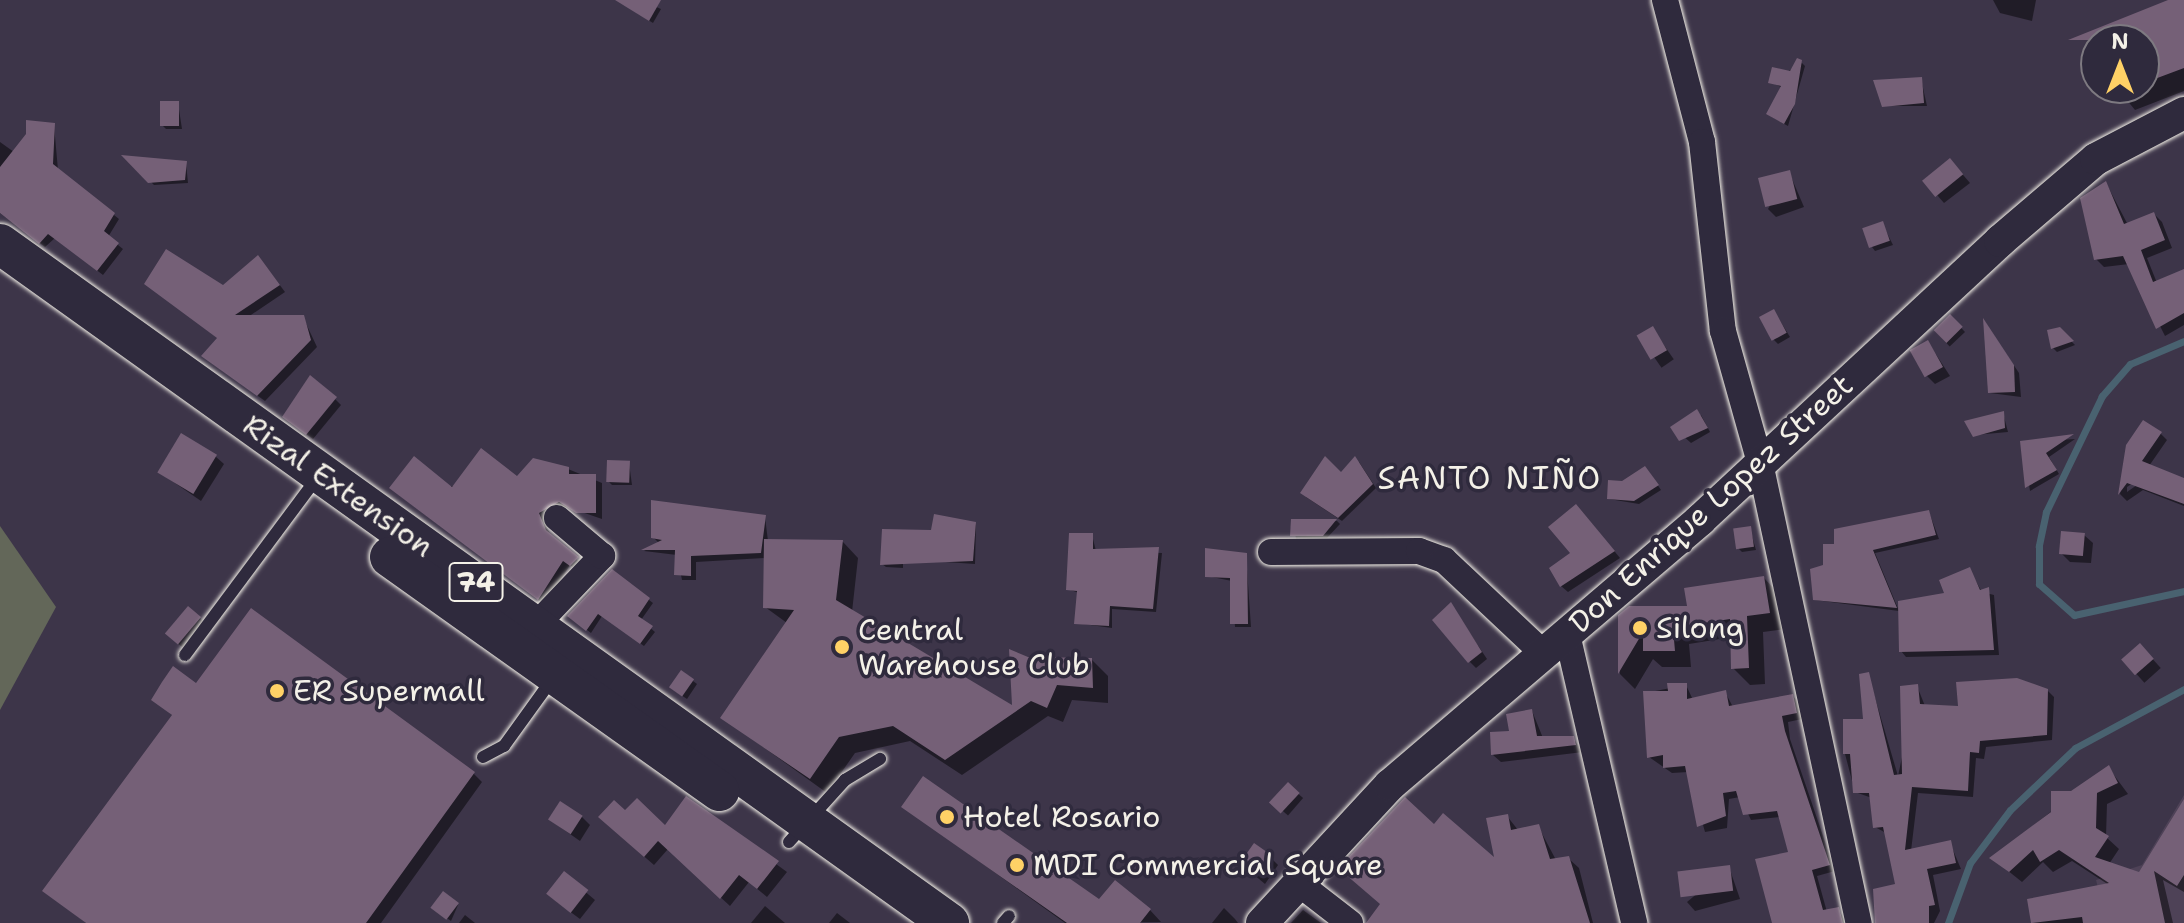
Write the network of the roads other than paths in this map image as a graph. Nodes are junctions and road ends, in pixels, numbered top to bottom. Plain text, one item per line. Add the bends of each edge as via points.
1 (1665, 0) edge
2 (2184, 113) edge
3 (0, 244) edge
4 (0, 278) edge
5 (1760, 463) junction
6 (312, 484) junction
7 (557, 518) dead end
8 (1271, 552) dead end
9 (538, 623) junction
10 (1556, 644) junction
11 (185, 655) dead end
12 (565, 664) junction
13 (483, 757) dead end
14 (880, 759) dead end
15 (814, 838) junction
16 (1297, 882) junction
17 (902, 923) edge
18 (949, 923) edge
19 (1262, 923) edge
20 (1350, 923) edge
21 (1634, 923) edge
22 (1859, 923) edge

1 - 5 street via 1702,142 1723,331
2 - 5 street, Don Enrique Lopez Street via 2066,183
3 - 6 main road, Rizal Extension / 74
4 - 6 main road, Rizal Extension / 74
5 - 10 street, Don Enrique Lopez Street
5 - 22 street
6 - 9 main road, Rizal Extension / 74
6 - 11 lane
6 - 12 main road, Rizal Extension / 74
7 - 9 street via 602,556
8 - 10 street via 1419,551 1444,560
9 - 12 main road, Rizal Extension / 74
10 - 16 street, Don Enrique Lopez Street via 1390,785
10 - 21 street
12 - 13 lane via 504,746
12 - 15 main road, Rizal Extension / 74
14 - 15 lane via 845,780
15 - 17 main road, Rizal Extension / 74
15 - 18 main road, Rizal Extension / 74
16 - 19 street, Don Enrique Lopez Street
16 - 20 street

